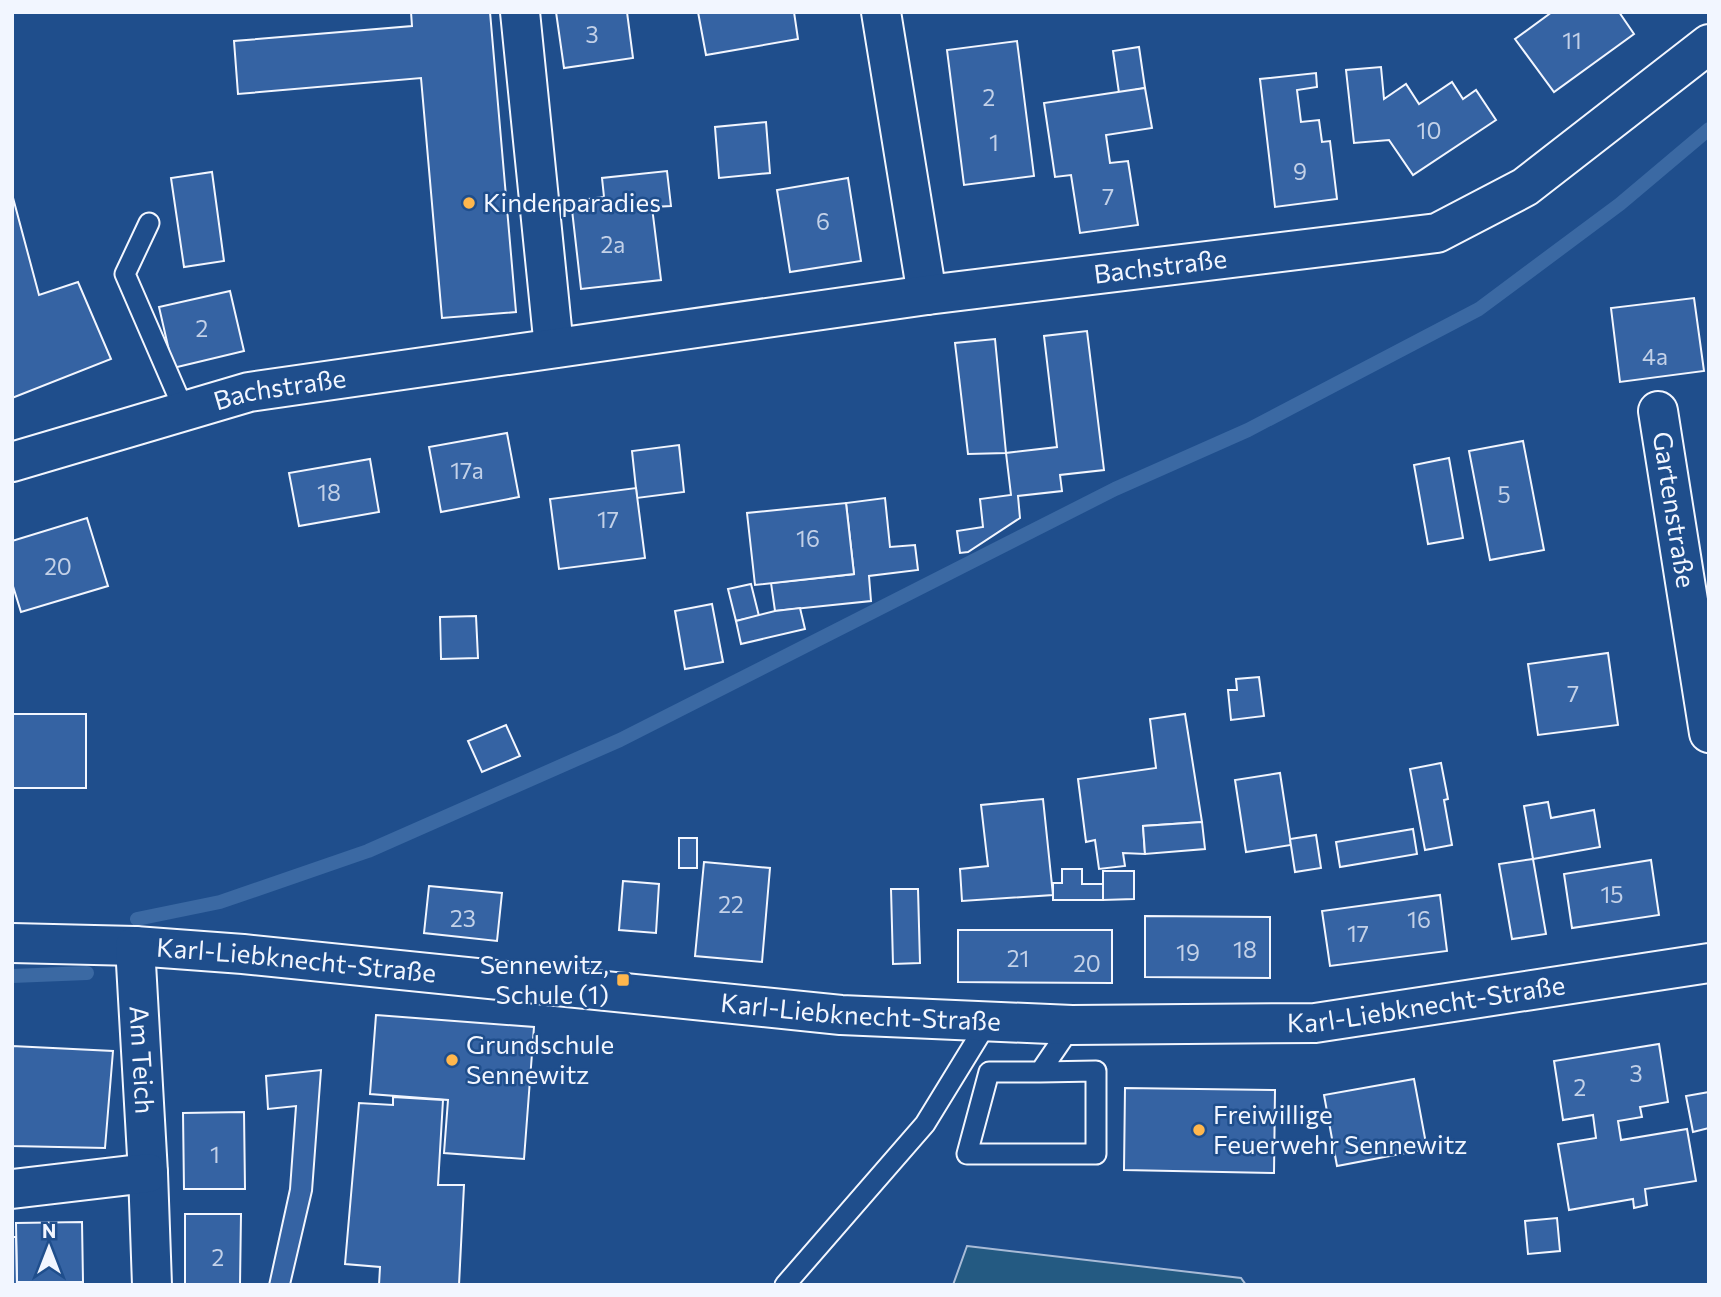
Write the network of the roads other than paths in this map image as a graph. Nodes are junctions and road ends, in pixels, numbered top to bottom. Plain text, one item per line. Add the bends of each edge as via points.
1 (520, 12) edge
2 (881, 12) edge
3 (1709, 44) edge
4 (149, 223) dead end
5 (927, 295) junction
6 (554, 348) junction
7 (184, 410) junction
8 (1658, 411) dead end
9 (12, 462) edge
10 (1709, 733) edge
11 (12, 943) edge
12 (135, 946) junction
13 (1709, 963) edge
14 (987, 1023) junction
15 (1072, 1025) junction
16 (1041, 1072) junction
17 (148, 1173) junction
18 (12, 1189) edge
19 (152, 1285) edge
20 (785, 1285) edge

1 - 6 street
2 - 5 street
3 - 5 street, Bachstraße via 1525,187 1437,233
4 - 7 lane via 125,274
5 - 6 street, Bachstraße
6 - 7 street, Bachstraße via 249,391
7 - 9 street, Bachstraße
8 - 10 street, Gartenstraße
11 - 12 street, Karl-Liebknecht-Straße
12 - 14 street, Karl-Liebknecht-Straße via 841,1015
12 - 17 street, Am Teich
13 - 15 street, Karl-Liebknecht-Straße via 1315,1023
14 - 15 street, Karl-Liebknecht-Straße
14 - 20 lane via 925,1124
15 - 16 lane
16 - 16 lane via 1096,1071 1096,1154 967,1154 989,1072
17 - 18 street
17 - 19 street, Am Teich

